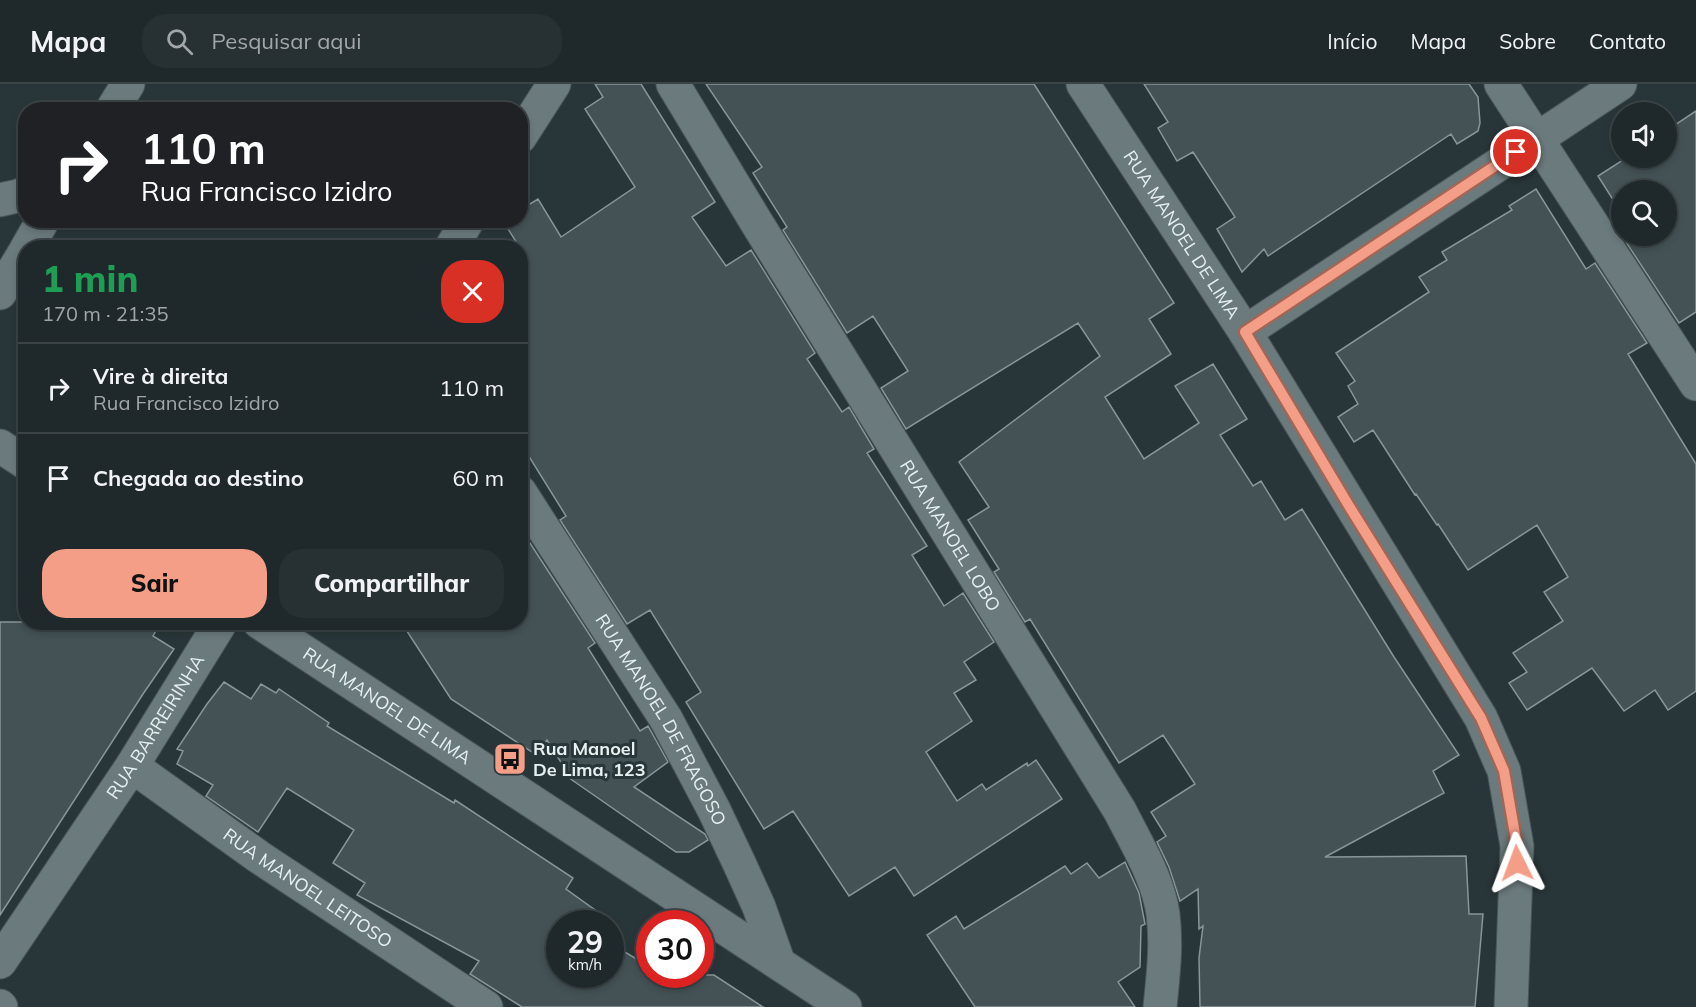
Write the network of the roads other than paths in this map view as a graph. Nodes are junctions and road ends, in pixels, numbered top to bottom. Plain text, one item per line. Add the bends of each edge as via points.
1 (128, 84) edge
2 (554, 84) edge
3 (673, 84) edge
4 (1083, 84) edge
5 (1501, 84) edge
6 (1620, 84) edge
7 (117, 102) edge
8 (528, 125) edge
9 (1536, 139) junction
10 (18, 196) edge
11 (0, 200) edge
12 (18, 263) edge
13 (0, 293) edge
14 (1245, 332) junction
15 (1696, 384) edge
16 (0, 446) edge
17 (18, 458) edge
18 (528, 504) edge
19 (216, 630) edge
20 (271, 630) edge
21 (132, 766) junction
22 (778, 961) junction
23 (0, 962) edge
24 (486, 1007) edge
25 (845, 1007) edge
26 (1160, 1007) edge
27 (1511, 1007) edge

1 - 7 street
2 - 8 street
3 - 26 street, RUA MANOEL LOBO via 1120,811 1154,879 1163,912 1166,954
4 - 14 street, RUA MANOEL DE LIMA
5 - 9 street
6 - 9 street
9 - 14 street
9 - 15 street
10 - 11 street
12 - 13 street
14 - 27 street, RUA MANOEL DE LIMA via 1481,718 1504,771 1517,846
16 - 17 street
18 - 22 street, RUA MANOEL DE FRAGOSO via 666,719 740,865
19 - 21 street, RUA BARREIRINHA
20 - 22 street, RUA MANOEL DE LIMA
21 - 23 street, RUA BARREIRINHA
21 - 24 street, RUA MANOEL LEITOSO via 260,857
22 - 25 street, RUA MANOEL DE LIMA

